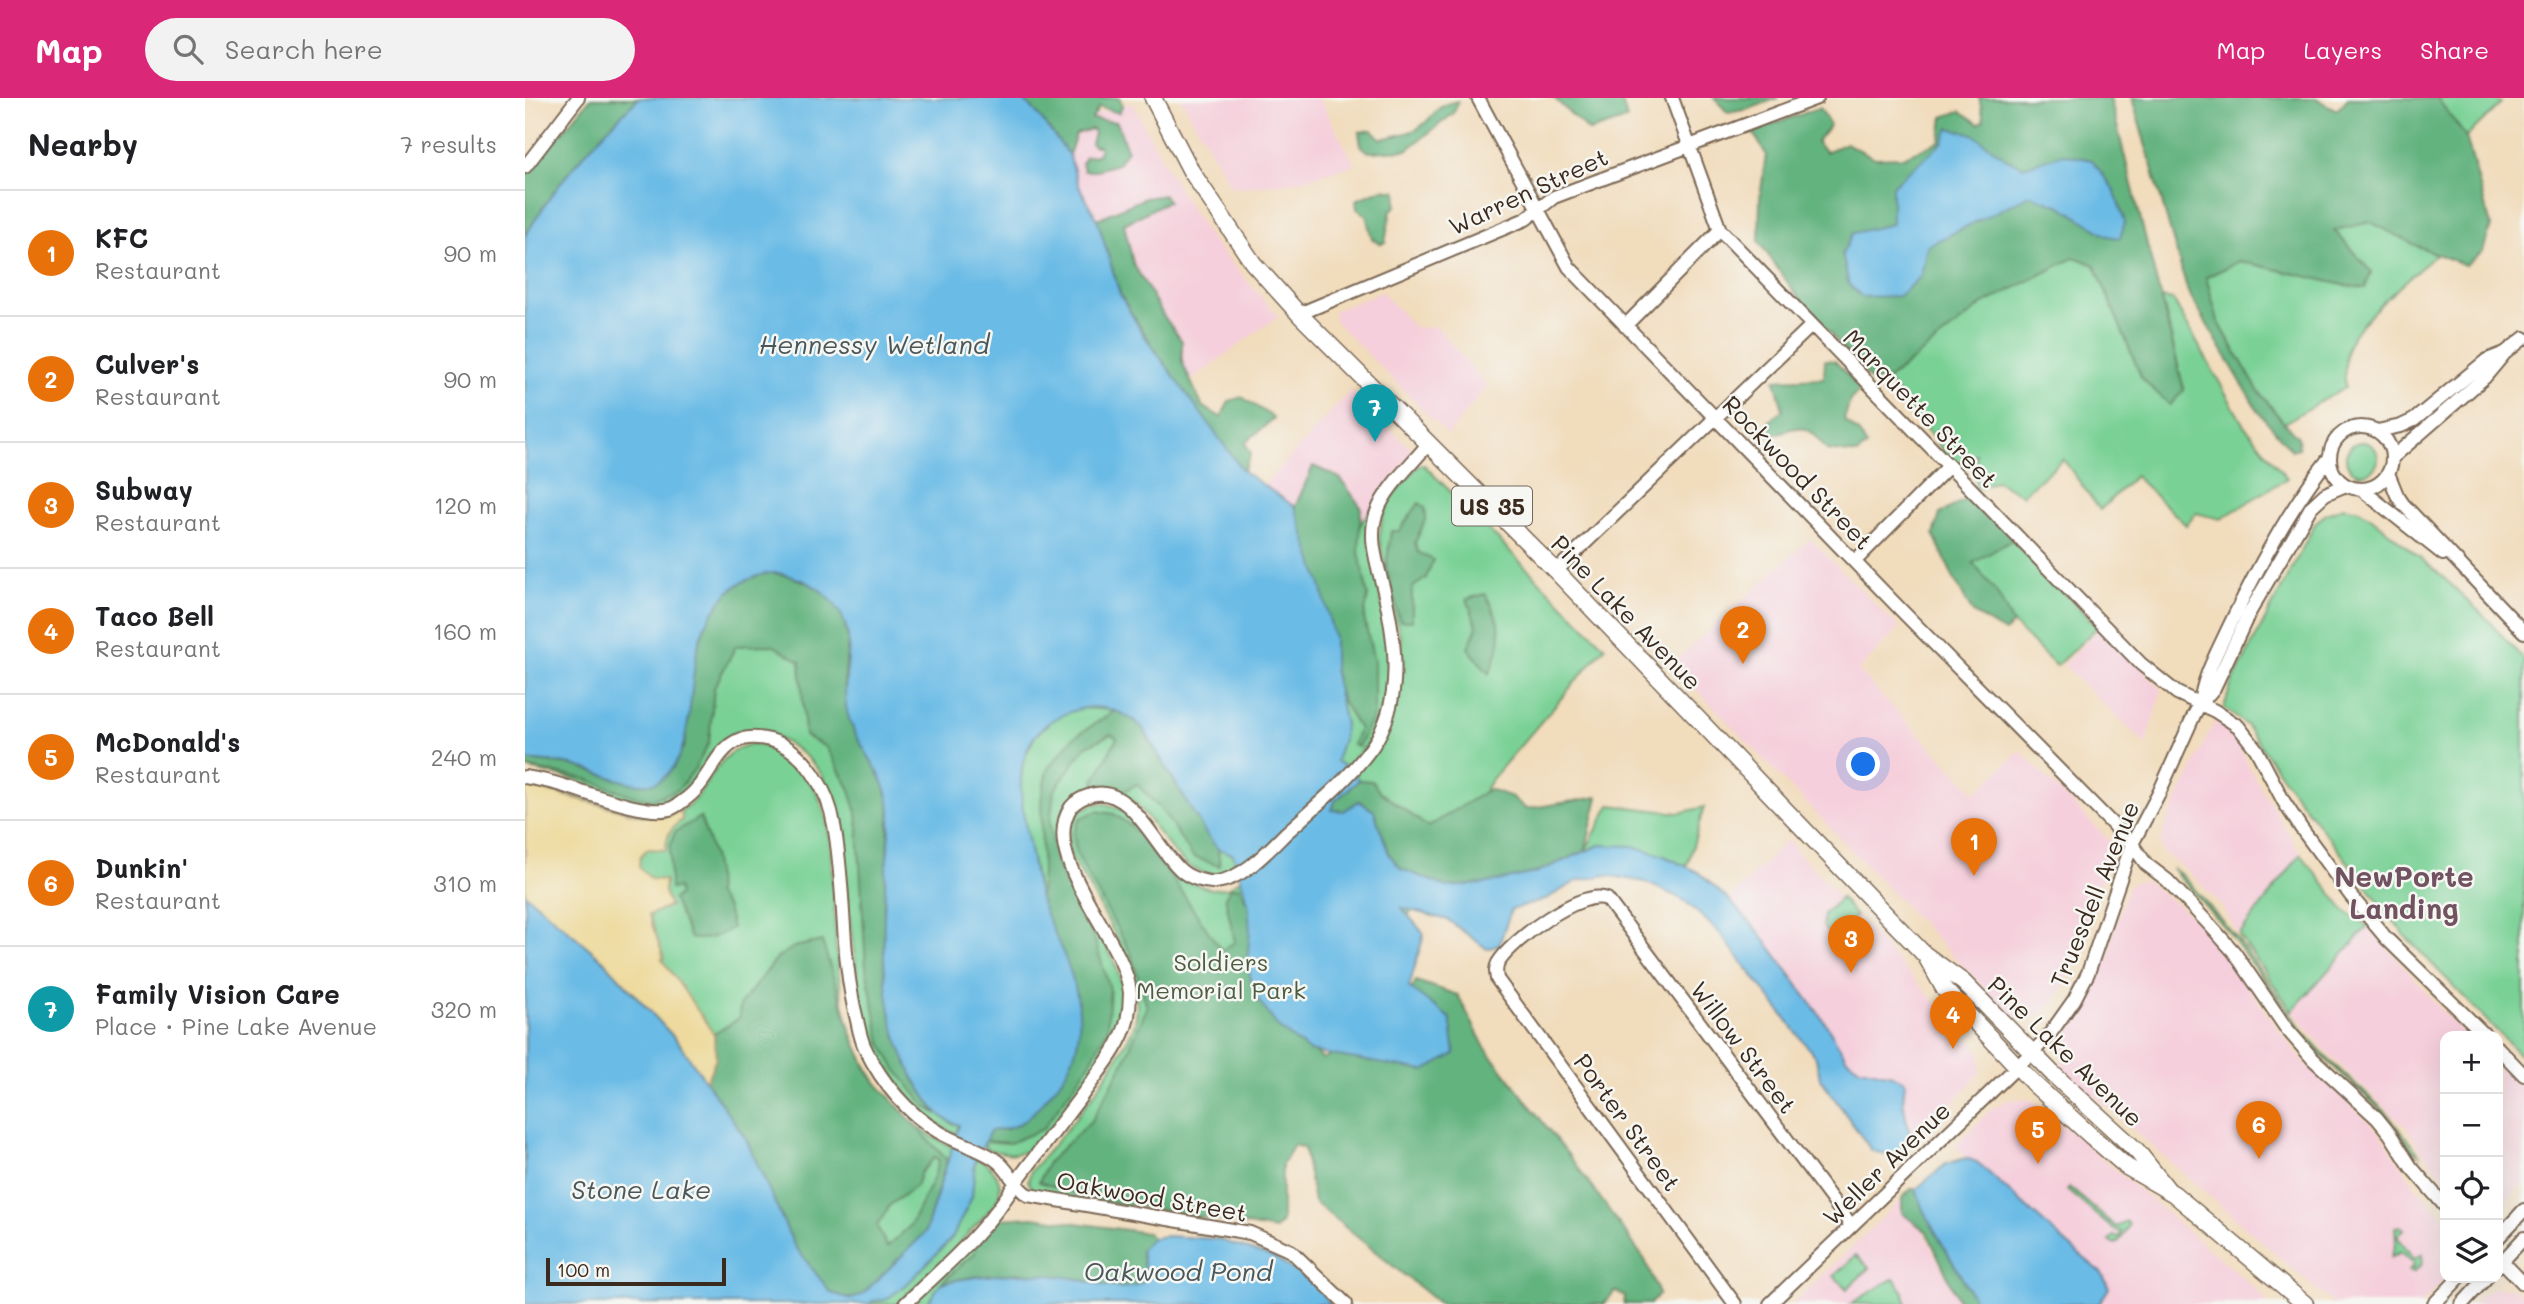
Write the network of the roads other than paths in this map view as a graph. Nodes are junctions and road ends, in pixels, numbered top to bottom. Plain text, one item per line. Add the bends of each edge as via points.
1 (578, 98) edge
2 (1153, 98) edge
3 (1478, 98) edge
4 (1672, 98) edge
5 (1817, 98) edge
6 (1688, 145) junction
7 (525, 167) edge
8 (1538, 208) junction
9 (1720, 230) junction
10 (1299, 314) junction
11 (1625, 326) junction
12 (1811, 326) junction
13 (2524, 338) edge
14 (2505, 353) junction
15 (1715, 417) junction
16 (2377, 431) junction
17 (1429, 443) junction
18 (2330, 457) junction
19 (2392, 458) junction
20 (1949, 466) junction
21 (2388, 473) junction
22 (2346, 485) junction
23 (2361, 489) junction
24 (1855, 561) junction
25 (2459, 564) junction
26 (1556, 570) junction
27 (2524, 632) edge
28 (2200, 704) junction
29 (525, 777) edge
30 (2132, 844) junction
31 (1602, 897) joint
32 (1924, 954) junction
33 (2481, 1031) edge
34 (2032, 1052) junction
35 (2503, 1053) edge
36 (2017, 1067) junction
37 (2524, 1075) edge
38 (1016, 1182) junction
39 (2168, 1190) junction
40 (2440, 1200) edge
41 (2524, 1210) edge
42 (1851, 1225) junction
43 (2503, 1233) edge
44 (2524, 1238) edge
45 (2503, 1257) edge
46 (2503, 1265) edge
47 (2454, 1283) edge
48 (2481, 1283) edge
49 (2524, 1284) edge
50 (2304, 1303) edge
51 (905, 1304) edge
52 (1346, 1304) edge
53 (1735, 1304) edge
54 (1770, 1304) edge
55 (2434, 1304) edge
56 (2462, 1304) edge

1 - 7 street
2 - 10 main road, Pine Lake Avenue / US 35 via 1220,217
3 - 8 street, Rockwood Street
4 - 6 street, Marquette Street
5 - 6 street, Warren Street
6 - 8 street, Warren Street via 1554,197
6 - 9 street, Marquette Street
8 - 10 street, Warren Street via 1526,219
8 - 11 street, Rockwood Street via 1569,267
9 - 11 street
9 - 12 street, Marquette Street
10 - 17 main road, Pine Lake Avenue / US 35
11 - 15 street, Rockwood Street
12 - 15 street
12 - 20 street, Marquette Street
13 - 14 street
14 - 16 street via 2487,360 2414,420
14 - 19 street via 2485,377
15 - 24 street, Rockwood Street
15 - 26 street
16 - 18 street via 2362,427 2345,431
16 - 19 street via 2388,442
17 - 26 main road, Pine Lake Avenue / US 35
17 - 38 street via 1377,511 1374,546 1394,646 1394,690 1372,747 1352,770 1239,873 1215,882 1184,873 1120,800 1094,794 1072,807 1064,827 1064,852 1114,949 1130,990 1129,1007 1112,1054
18 - 22 street via 2334,473
18 - 28 street, Truesdell Avenue via 2251,583 2202,684
19 - 21 street
20 - 24 street
20 - 28 street, Marquette Street via 2141,664 2177,693
21 - 23 street via 2377,485
21 - 25 street via 2403,504
22 - 23 street
22 - 28 street, Truesdell Avenue via 2311,507 2248,615 2214,688
23 - 25 street
24 - 30 street, Rockwood Street
25 - 27 street
26 - 32 main road, Pine Lake Avenue / US 35
28 - 30 street, Truesdell Avenue
28 - 33 street, Marquette Street via 2238,726 2301,828 2351,896
29 - 38 street, Oakwood Street via 648,810 670,809 699,787 720,754 740,739 773,740 797,755 820,782 834,823 852,1002 864,1048 883,1081 925,1123 981,1151 1006,1168
30 - 34 street, Truesdell Avenue via 2088,973 2050,1034
30 - 40 street, Rockwood Street via 2146,864 2167,880 2234,952 2286,1028 2377,1118
31 - 42 street, Willow Street via 1613,905
31 - 53 street, Porter Street via 1539,923 1506,952 1498,963 1497,979
32 - 34 main road, Pine Lake Avenue / US 35 via 1963,982
32 - 36 main road, Pine Lake Avenue / US 35 via 1945,990
34 - 36 street, Weller Avenue
34 - 39 main road, Pine Lake Avenue / US 35 via 2137,1151
35 - 37 street
36 - 39 main road, Pine Lake Avenue / US 35 via 2127,1167
36 - 42 street, Weller Avenue
38 - 51 street via 961,1250
38 - 52 street, Oakwood Street via 1028,1195 1059,1202 1250,1233 1291,1251
39 - 50 main road, Pine Lake Avenue / US 35
41 - 43 street
42 - 54 street, Weller Avenue
44 - 45 street
46 - 49 street
47 - 55 street
48 - 56 street

